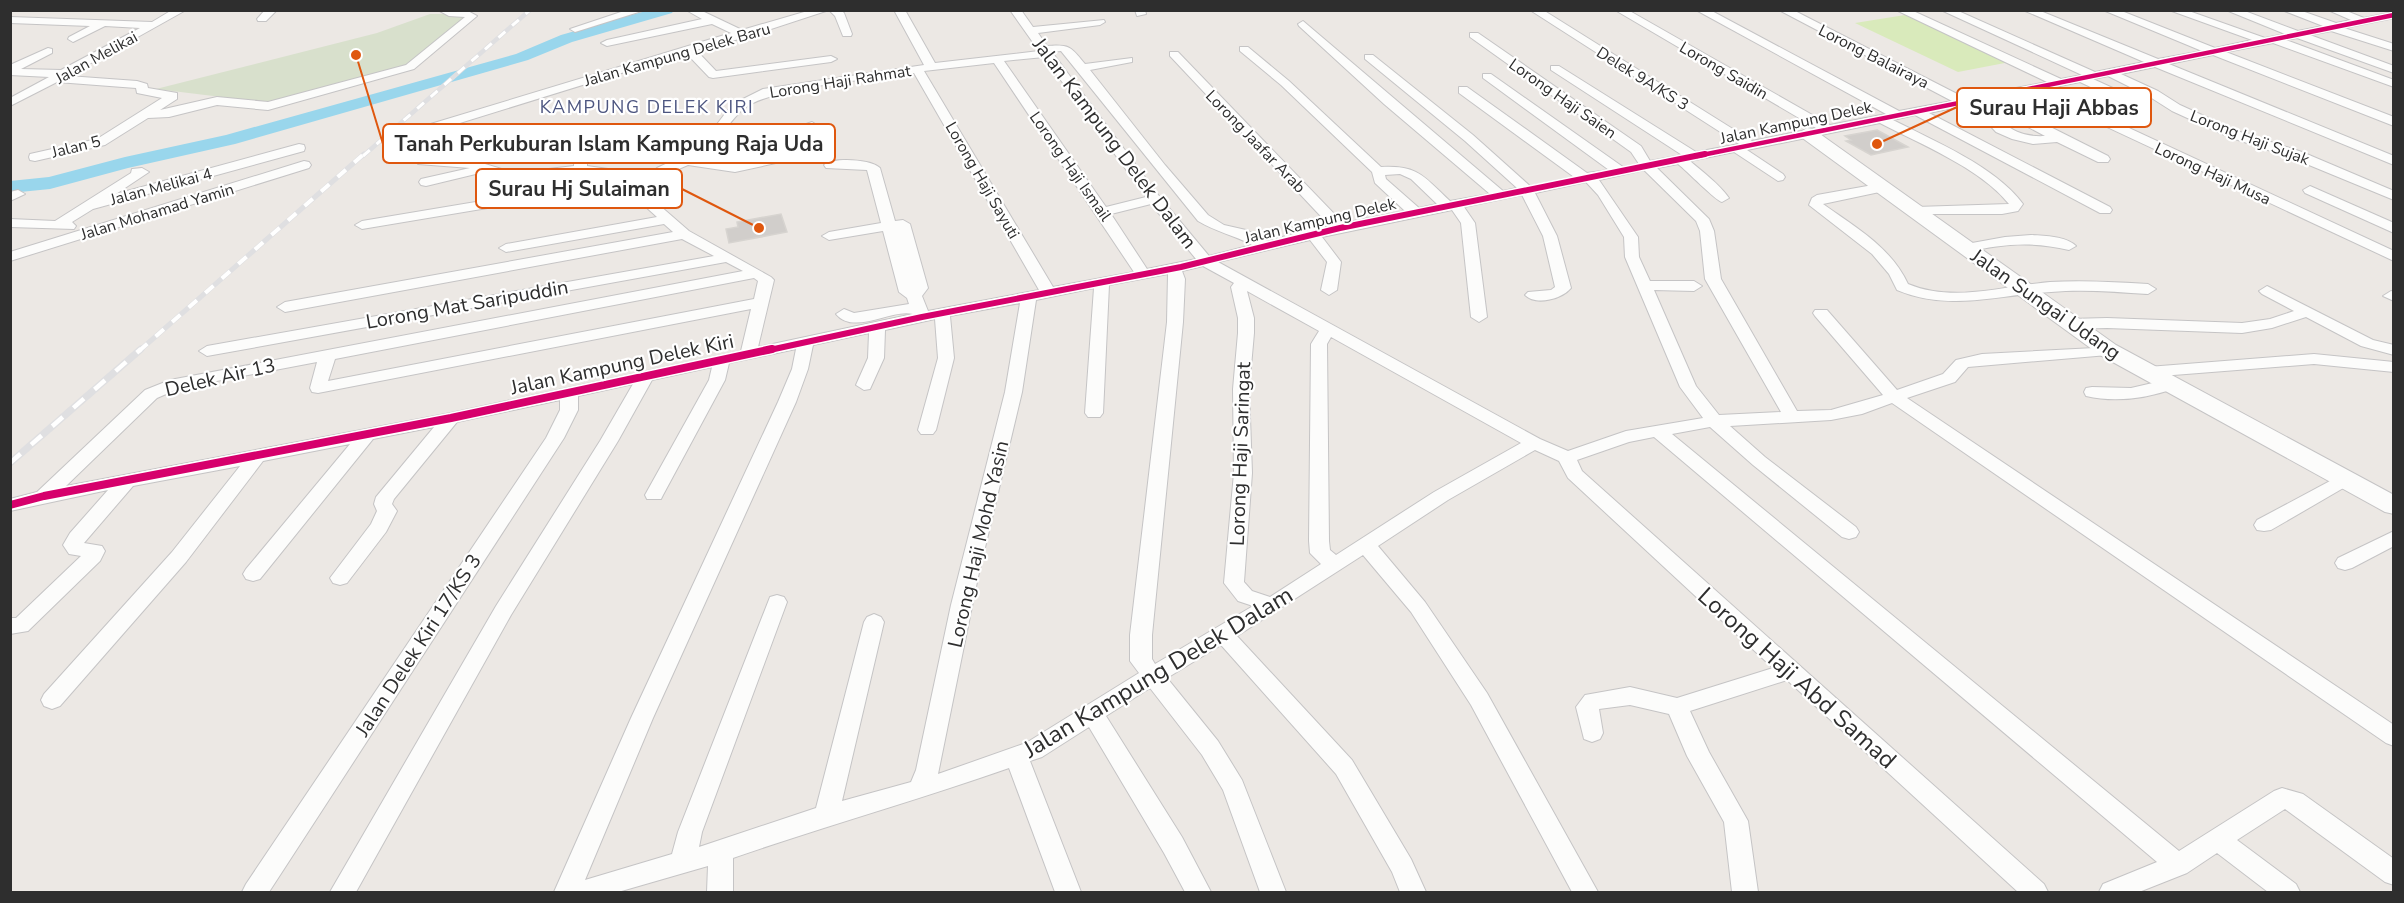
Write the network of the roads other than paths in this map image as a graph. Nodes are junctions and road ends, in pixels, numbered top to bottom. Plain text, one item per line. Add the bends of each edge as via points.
1 (98, 10) edge
2 (181, 10) edge
3 (272, 10) edge
4 (443, 10) edge
5 (640, 10) edge
6 (824, 10) edge
7 (834, 10) edge
8 (899, 10) edge
9 (1536, 10) edge
10 (1620, 10) edge
11 (1701, 10) edge
12 (1784, 10) edge
13 (1901, 10) edge
14 (1946, 10) edge
15 (2028, 10) edge
16 (2108, 10) edge
17 (2174, 10) edge
18 (2231, 10) edge
19 (2287, 10) edge
20 (2333, 10) edge
21 (693, 12) edge
22 (1023, 12) edge
23 (2394, 15) edge
24 (262, 19) dead end
25 (10, 20) edge
26 (2372, 20) junction
27 (76, 21) junction
28 (712, 21) junction
29 (1100, 22) dead end
30 (104, 23) junction
31 (1304, 24) dead end
32 (2394, 24) edge
33 (155, 25) junction
34 (2336, 28) junction
35 (2394, 28) edge
36 (575, 29) dead end
37 (1030, 30) junction
38 (847, 34) dead end
39 (743, 35) junction
40 (1474, 35) dead end
41 (2299, 35) junction
42 (73, 39) dead end
43 (2270, 41) junction
44 (607, 44) dead end
45 (2394, 48) edge
46 (1244, 49) dead end
47 (689, 50) junction
48 (1048, 50) junction
49 (48, 51) dead end
50 (2215, 52) junction
51 (2309, 53) junction
52 (1174, 54) dead end
53 (1369, 57) dead end
54 (2290, 57) dead end
55 (996, 58) junction
56 (831, 59) dead end
57 (1128, 60) dead end
58 (2157, 63) junction
59 (924, 68) junction
60 (1082, 68) junction
61 (1555, 68) dead end
62 (2394, 70) edge
63 (10, 71) edge
64 (2110, 73) junction
65 (2096, 75) junction
66 (61, 76) junction
67 (1487, 76) dead end
68 (2081, 78) junction
69 (2060, 83) junction
70 (2394, 84) edge
71 (2033, 88) junction
72 (1463, 90) dead end
73 (1416, 96) junction
74 (1983, 98) junction
75 (1388, 101) junction
76 (1964, 102) junction
77 (10, 103) edge
78 (2135, 103) dead end
79 (1917, 111) junction
80 (146, 114) junction
81 (1897, 115) junction
82 (1880, 118) junction
83 (2394, 122) edge
84 (812, 126) dead end
85 (1807, 133) joint
86 (1830, 135) junction
87 (2058, 138) junction
88 (581, 142) dead end
89 (532, 145) dead end
90 (1750, 145) junction
91 (299, 148) dead end
92 (1736, 148) junction
93 (704, 151) junction
94 (803, 153) dead end
95 (35, 157) dead end
96 (1686, 158) junction
97 (2103, 159) dead end
98 (687, 161) junction
99 (2394, 161) edge
100 (453, 162) junction
101 (304, 165) dead end
102 (831, 165) dead end
103 (1647, 166) junction
104 (486, 168) junction
105 (580, 169) junction
106 (1378, 171) junction
107 (1620, 171) junction
108 (137, 172) dead end
109 (1778, 177) dead end
110 (1587, 178) junction
111 (426, 182) dead end
112 (631, 188) junction
113 (1884, 188) junction
114 (1526, 189) junction
115 (2310, 190) dead end
116 (1500, 195) junction
117 (2394, 196) edge
118 (1722, 198) dead end
119 (1154, 199) junction
120 (92, 205) junction
121 (1451, 205) junction
122 (2105, 210) dead end
123 (1103, 212) junction
124 (1415, 212) junction
125 (1916, 212) junction
126 (668, 219) junction
127 (10, 223) edge
128 (58, 225) junction
129 (362, 225) dead end
130 (896, 225) junction
131 (101, 228) junction
132 (1340, 228) junction
133 (2394, 229) edge
134 (684, 234) junction
135 (829, 236) dead end
136 (1310, 238) junction
137 (1263, 245) junction
138 (2069, 246) dead end
139 (506, 248) dead end
140 (1966, 248) junction
141 (10, 257) edge
142 (2394, 257) edge
143 (726, 258) junction
144 (1205, 261) junction
145 (1174, 268) junction
146 (758, 273) junction
147 (1143, 274) junction
148 (1244, 281) junction
149 (1102, 282) junction
150 (1646, 285) junction
151 (1694, 286) dead end
152 (2148, 289) dead end
153 (1329, 290) dead end
154 (2021, 290) junction
155 (2267, 291) dead end
156 (1038, 294) junction
157 (1533, 295) dead end
158 (762, 302) junction
159 (918, 302) junction
160 (285, 307) dead end
161 (2307, 312) junction
162 (942, 313) junction
163 (1821, 313) dead end
164 (844, 314) dead end
165 (1479, 317) dead end
166 (2069, 324) junction
167 (877, 327) junction
168 (1331, 329) junction
169 (806, 341) junction
170 (2108, 350) junction
171 (2394, 350) edge
172 (207, 351) dead end
173 (328, 354) junction
174 (748, 354) junction
175 (722, 359) junction
176 (2394, 367) edge
177 (2148, 372) junction
178 (645, 377) junction
179 (2169, 384) junction
180 (864, 385) dead end
181 (2092, 392) dead end
182 (1894, 397) junction
183 (569, 402) junction
184 (1094, 413) dead end
185 (1792, 417) junction
186 (451, 418) junction
187 (1714, 421) junction
188 (927, 430) dead end
189 (1659, 432) junction
190 (368, 434) junction
191 (1534, 443) junction
192 (257, 457) junction
193 (1567, 457) junction
194 (2345, 479) junction
195 (126, 482) junction
196 (654, 495) dead end
197 (44, 496) junction
198 (10, 505) edge
199 (2394, 506) edge
200 (2264, 525) dead end
201 (1849, 532) dead end
202 (2394, 537) edge
203 (1365, 544) junction
204 (2345, 563) dead end
205 (1335, 564) junction
206 (253, 574) dead end
207 (340, 578) dead end
208 (777, 602) dead end
209 (1272, 605) junction
210 (874, 622) dead end
211 (10, 626) edge
212 (1224, 635) junction
213 (1789, 671) junction
214 (1154, 675) junction
215 (52, 700) dead end
216 (1677, 707) junction
217 (1093, 714) junction
218 (1592, 733) dead end
219 (2394, 737) edge
220 (1017, 757) junction
221 (919, 790) junction
222 (827, 814) junction
223 (2217, 839) junction
224 (721, 851) junction
225 (683, 862) junction
226 (2178, 865) junction
227 (2394, 874) edge
228 (255, 892) edge
229 (343, 892) edge
230 (567, 892) edge
231 (582, 892) edge
232 (720, 892) edge
233 (1068, 892) edge
234 (1198, 892) edge
235 (1273, 892) edge
236 (1413, 892) edge
237 (1585, 892) edge
238 (1745, 892) edge
239 (2035, 892) edge
240 (2112, 892) edge
241 (2287, 892) edge

1 - 27 street
2 - 33 street, Jalan Melikai
3 - 24 street
4 - 80 street via 471,14 468,21 410,67 268,106 217,101 169,113
5 - 36 street
6 - 39 street, Jalan Kampung Delek Baru
7 - 38 street
8 - 59 street, Lorong Haji Sayuti
9 - 90 street, Delek 9A/KS 3
10 - 86 street, Lorong Saidin
11 - 81 street
12 - 76 street, Lorong Balairaya
13 - 69 street
14 - 65 street
15 - 58 street
16 - 50 street
17 - 43 street
18 - 41 street
19 - 34 street
20 - 26 street
21 - 28 street
22 - 37 street, Jalan Kampung Delek Dalam
23 - 26 street, Jalan Kampung Delek
25 - 27 street
26 - 32 street
26 - 34 street, Jalan Kampung Delek
26 - 35 street
27 - 30 street
28 - 39 street
28 - 44 street
29 - 37 street
30 - 33 street
30 - 42 street
31 - 75 street
33 - 66 street, Jalan Melikai
34 - 41 street, Jalan Kampung Delek
34 - 45 street
37 - 48 street, Jalan Kampung Delek Dalam
39 - 47 street, Jalan Kampung Delek Baru
40 - 103 street, Lorong Haji Saien via 1620,137 1640,153
41 - 43 street, Jalan Kampung Delek
41 - 62 street
43 - 50 street, Jalan Kampung Delek
43 - 51 street
46 - 106 street
47 - 56 street via 712,75
47 - 100 street, Jalan Kampung Delek Baru via 428,129 423,161
48 - 55 street, Lorong Haji Rahmat
48 - 60 street via 1065,48
48 - 119 street, Jalan Kampung Delek Dalam
49 - 63 street
50 - 58 street, Jalan Kampung Delek
50 - 83 street
51 - 54 street
51 - 70 street
52 - 132 street, Lorong Jaafar Arab
53 - 73 street
55 - 59 street, Lorong Haji Rahmat
55 - 123 street, Lorong Haji Ismail
57 - 60 street
58 - 64 street, Jalan Kampung Delek
58 - 99 street
59 - 93 street, Lorong Haji Rahmat via 756,96 731,114
59 - 156 street, Lorong Haji Sayuti
60 - 137 street via 1203,218
61 - 96 street
63 - 66 street
64 - 65 street, Jalan Kampung Delek
64 - 117 street, Lorong Haji Sujak via 2233,134 2297,155
65 - 68 street, Jalan Kampung Delek
66 - 77 street, Jalan Melikai
66 - 80 street, Jalan 5 via 143,86 141,90 173,96
67 - 107 street
68 - 69 street, Jalan Kampung Delek
68 - 78 street
69 - 71 street, Jalan Kampung Delek
71 - 74 street, Jalan Kampung Delek
71 - 142 street, Lorong Haji Musa
72 - 110 street
73 - 75 street
73 - 114 street
74 - 76 street, Jalan Kampung Delek
74 - 87 street
75 - 116 street
76 - 79 street, Jalan Kampung Delek
76 - 87 street, Lorong Balairaya via 2009,133 2038,141
79 - 81 street, Jalan Kampung Delek
79 - 122 street
80 - 95 street, Jalan 5 via 101,142
81 - 82 street, Jalan Kampung Delek
82 - 86 street, Jalan Kampung Delek
82 - 125 street via 1980,174 2016,204 2002,210
84 - 93 street via 778,138
85 - 86 street, Jalan Sungai Udang
85 - 90 street, Jalan Kampung Delek
86 - 113 street, Jalan Sungai Udang
87 - 97 street
88 - 105 street
89 - 100 street
90 - 92 street, Jalan Kampung Delek
91 - 120 street, Jalan Melikai 4
92 - 96 street, Jalan Kampung Delek
92 - 109 street
93 - 98 street, Lorong Haji Rahmat
94 - 98 street via 735,168
96 - 103 street, Jalan Kampung Delek
96 - 118 street
98 - 112 street, Lorong Haji Rahmat
100 - 104 street
101 - 131 street, Jalan Mohamad Yamin
102 - 130 street via 873,168
103 - 107 street, Jalan Kampung Delek
103 - 185 street, Lorong Haji Saien via 1702,219 1713,279
104 - 105 street via 514,177
104 - 111 street
105 - 112 street via 617,174
106 - 121 street via 1402,170 1416,176
106 - 124 street via 1380,180
107 - 110 street, Jalan Kampung Delek
108 - 120 street via 142,172
110 - 114 street, Jalan Kampung Delek
110 - 150 street via 1603,193 1630,237 1632,257
112 - 126 street
112 - 129 street via 542,195
113 - 125 street, Jalan Sungai Udang
113 - 154 street via 1822,198 1816,205 1878,253 1898,275 1902,287 1917,295 1966,297
114 - 116 street, Jalan Kampung Delek
114 - 157 street via 1550,236 1563,288 1555,294
115 - 133 street
116 - 121 street, Jalan Kampung Delek
119 - 123 street
119 - 144 street, Jalan Kampung Delek Dalam
120 - 128 street
121 - 124 street, Jalan Kampung Delek
121 - 165 street via 1468,223
123 - 147 street, Lorong Haji Ismail
124 - 132 street, Jalan Kampung Delek
125 - 140 street, Jalan Sungai Udang
126 - 134 street
126 - 139 street
127 - 128 street
128 - 131 street
130 - 135 street
130 - 159 street
131 - 141 street, Jalan Mohamad Yamin
132 - 136 street, Jalan Kampung Delek
134 - 143 street
134 - 160 street
136 - 137 street, Jalan Kampung Delek
136 - 153 street via 1334,262
137 - 144 street, Jalan Kampung Delek
138 - 140 street via 2039,239
140 - 154 street, Jalan Sungai Udang
143 - 146 street
143 - 172 street, Lorong Mat Saripuddin
144 - 145 street, Jalan Kampung Delek Kiri
144 - 148 street, Jalan Kampung Delek Dalam
145 - 147 street, Jalan Kampung Delek Kiri
145 - 214 street via 1177,279 1171,363 1141,636 1141,660
146 - 158 street via 766,280
146 - 173 street, Delek Air 13
147 - 149 street, Jalan Kampung Delek Kiri
148 - 168 street, Jalan Kampung Delek Dalam
148 - 209 street, Lorong Haji Saringat via 1239,287 1246,318 1242,389 1244,473 1234,583 1245,596
149 - 156 street, Jalan Kampung Delek Kiri
149 - 184 street
150 - 151 street
150 - 187 street via 1688,387
152 - 154 street
154 - 166 street, Jalan Sungai Udang
155 - 161 street
156 - 162 street, Jalan Kampung Delek Kiri
156 - 221 street, Lorong Haji Mohd Yasin via 968,576 928,770
158 - 173 street via 318,388
158 - 174 street
159 - 162 street, Jalan Kampung Delek Kiri
159 - 164 street via 852,318
159 - 167 street, Jalan Kampung Delek Kiri
161 - 166 street via 2242,328
161 - 171 street via 2367,343
162 - 188 street via 946,358
163 - 182 street
166 - 170 street, Jalan Sungai Udang
167 - 169 street, Jalan Kampung Delek Kiri
167 - 180 street via 876,365
168 - 191 street, Jalan Kampung Delek Dalam
168 - 205 street via 1319,344 1319,541 1320,553
169 - 174 street, Jalan Kampung Delek Kiri
169 - 230 street via 787,402
170 - 177 street, Jalan Sungai Udang
170 - 182 street via 1962,363 1949,378
173 - 197 street, Delek Air 13 via 162,388 151,394
174 - 175 street, Jalan Kampung Delek Kiri
175 - 178 street, Jalan Kampung Delek Kiri
175 - 196 street via 717,380
176 - 177 street via 2314,359
177 - 179 street, Jalan Sungai Udang
178 - 183 street, Jalan Kampung Delek Kiri
178 - 229 street via 503,611
179 - 181 street via 2124,396
179 - 194 street, Jalan Sungai Udang
182 - 185 street via 1831,415
182 - 219 street
183 - 186 street, Jalan Kampung Delek Kiri
183 - 228 street, Jalan Delek Kiri 17/KS 3 via 555,438
185 - 187 street
186 - 190 street, Jalan Kampung Delek Kiri
186 - 207 street via 385,497 387,511 379,527
187 - 189 street
187 - 201 street
189 - 193 street via 1603,443
189 - 226 street
190 - 192 street, Jalan Kampung Delek Kiri
190 - 206 street
191 - 193 street, Jalan Kampung Delek Dalam
191 - 203 street, Jalan Kampung Delek Dalam
192 - 195 street, Jalan Kampung Delek Kiri
192 - 215 street via 179,557
193 - 213 street, Lorong Haji Abd Samad via 1574,474
194 - 199 street, Jalan Sungai Udang
194 - 200 street
195 - 197 street, Jalan Kampung Delek Kiri
195 - 211 street via 73,545 76,549 95,551 93,556 21,626
197 - 198 street
202 - 204 street
203 - 205 street, Jalan Kampung Delek Dalam
203 - 237 street via 1418,607 1479,699
205 - 209 street, Jalan Kampung Delek Dalam
208 - 225 street via 690,832
209 - 212 street, Jalan Kampung Delek Dalam
210 - 222 street
212 - 214 street, Jalan Kampung Delek Dalam
212 - 236 street via 1344,767
213 - 216 street
213 - 239 street, Lorong Haji Abd Samad
214 - 217 street, Jalan Kampung Delek Dalam
214 - 235 street via 1210,748 1234,787
216 - 218 street via 1630,696 1593,701 1587,707
216 - 238 street via 1736,821
217 - 220 street, Jalan Kampung Delek Dalam
217 - 234 street
220 - 221 street, Jalan Kampung Delek Dalam
220 - 233 street
221 - 222 street, Jalan Kampung Delek Dalam
222 - 224 street, Jalan Kampung Delek Dalam
223 - 226 street
223 - 227 street via 2282,798 2295,801
223 - 241 street
224 - 225 street, Jalan Kampung Delek Dalam
224 - 232 street
225 - 231 street, Jalan Kampung Delek Dalam
226 - 240 street

